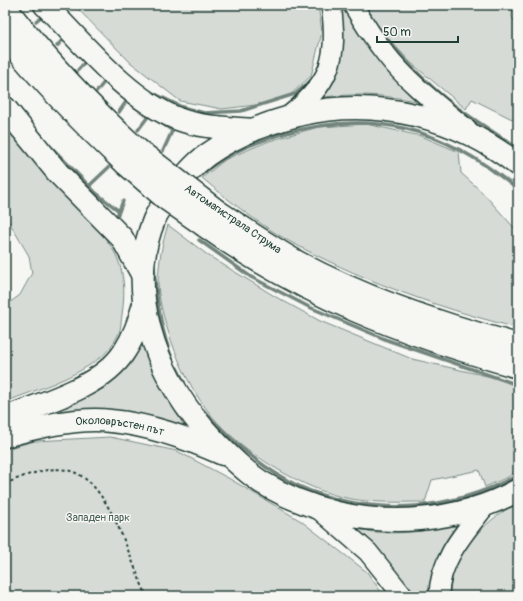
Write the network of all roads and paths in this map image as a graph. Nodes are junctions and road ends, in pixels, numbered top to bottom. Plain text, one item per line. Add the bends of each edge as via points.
1 (45, 5) edge
2 (331, 5) edge
3 (352, 5) edge
4 (5, 7) edge
5 (5, 36) edge
6 (5, 108) edge
7 (286, 118) junction
8 (254, 130) junction
9 (478, 138) junction
10 (132, 157) junction
11 (518, 165) edge
12 (211, 219) junction
13 (142, 274) junction
14 (145, 303) junction
15 (518, 346) edge
16 (518, 366) edge
17 (5, 418) edge
18 (5, 436) edge
19 (232, 458) junction
20 (5, 484) edge
21 (518, 490) edge
22 (486, 505) junction
23 (316, 507) junction
24 (147, 596) edge
25 (402, 596) edge
26 (440, 596) edge

1 - 8 highway via 136,95 159,110 202,125
2 - 7 street via 334,53 328,70 320,86 306,102
3 - 9 street via 385,54 400,70
4 - 10 highway, Автомагистрала Струма
5 - 10 highway, Автомагистрала Струма via 54,93
6 - 13 highway via 58,173 122,238
7 - 8 highway
7 - 9 highway via 338,109 388,111 436,120
8 - 13 highway via 206,156 184,177 154,219 146,242
9 - 11 highway
10 - 12 highway, Автомагистрала Струма, bridge
12 - 15 highway, Автомагистрала Струма via 378,299 436,322
12 - 16 highway, Автомагистрала Струма via 243,253 274,272 371,318 456,349
13 - 14 highway
14 - 17 highway via 124,353 111,367 73,390
14 - 19 highway via 157,351 179,396 193,416
18 - 19 highway, Околовръстен път via 50,426 110,421 169,432
19 - 23 highway via 260,481
20 - 24 path via 47,470 75,473 91,484 112,512 136,575
21 - 22 highway
22 - 23 highway via 438,518 386,521
22 - 26 street via 449,557 443,572
23 - 25 street via 368,552

